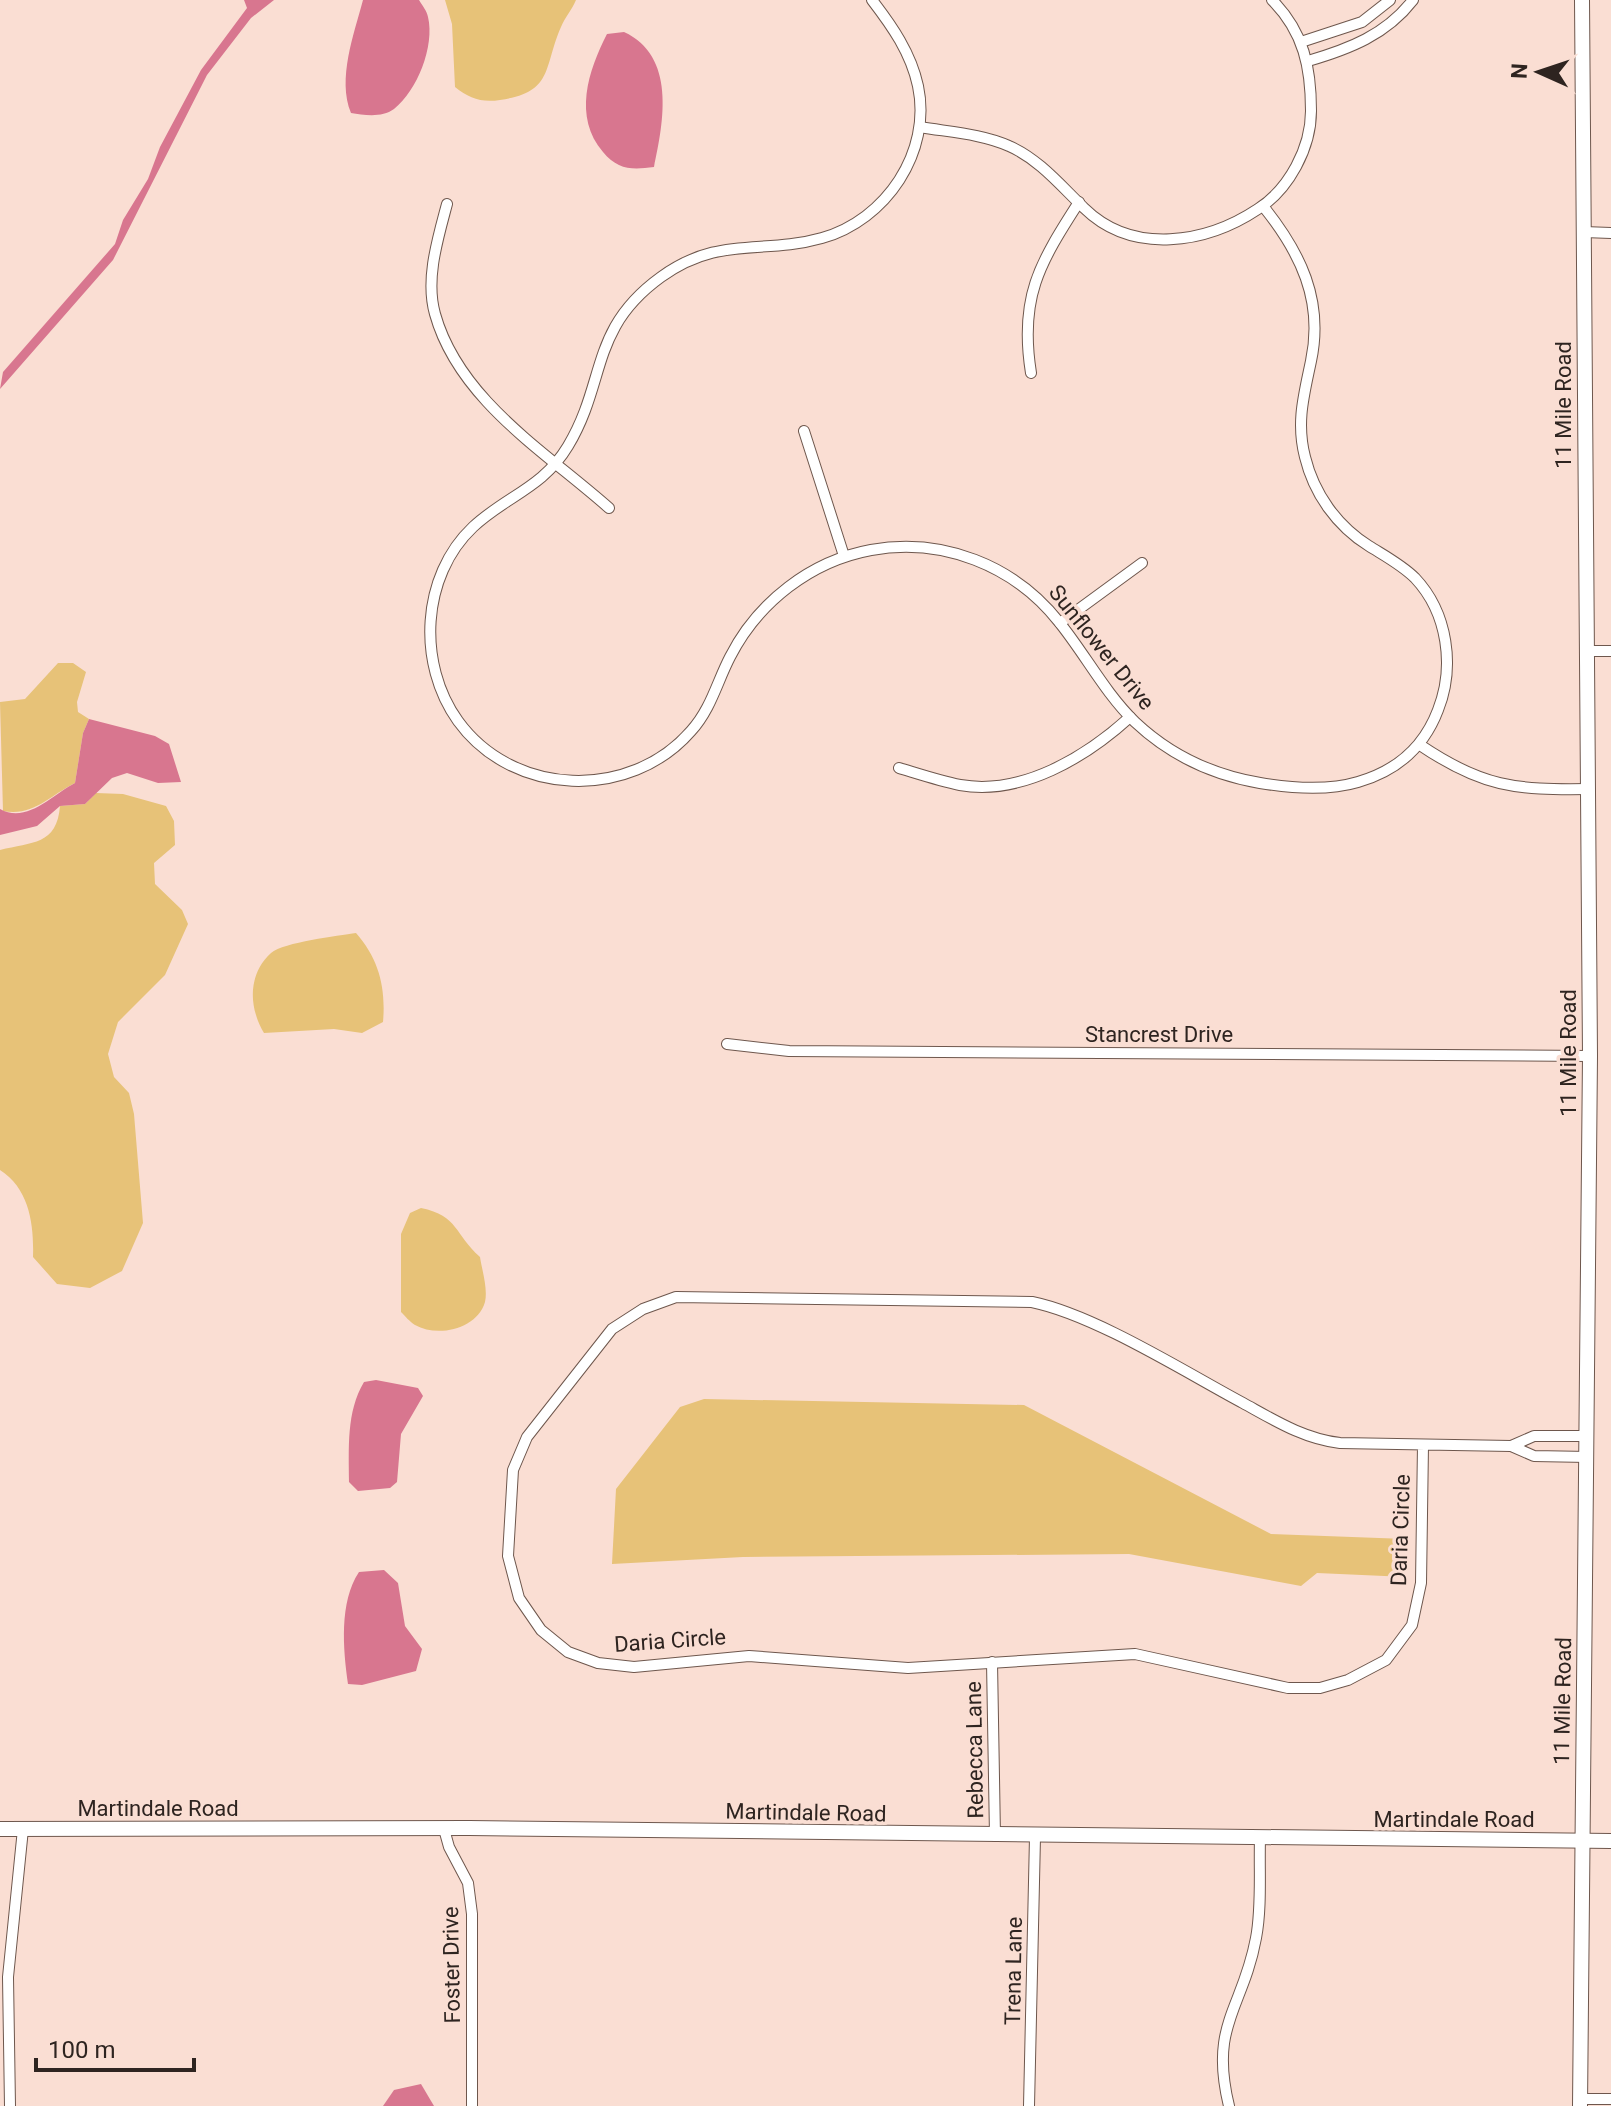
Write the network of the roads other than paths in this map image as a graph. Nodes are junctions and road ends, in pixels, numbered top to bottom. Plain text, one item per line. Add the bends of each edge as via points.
1 (872, 0) edge
2 (1272, 0) edge
3 (1390, 0) edge
4 (1412, 0) edge
5 (1582, 0) edge
6 (1362, 22) junction
7 (1371, 38) junction
8 (1301, 42) junction
9 (1308, 61) junction
10 (920, 127) junction
11 (1079, 202) junction
12 (447, 204) dead end
13 (1263, 206) junction
14 (1584, 232) junction
15 (1611, 233) edge
16 (1031, 373) dead end
17 (804, 431) dead end
18 (558, 463) junction
19 (609, 508) dead end
20 (844, 556) junction
21 (1142, 563) dead end
22 (1060, 623) junction
23 (1587, 651) junction
24 (1611, 651) edge
25 (1130, 717) junction
26 (1420, 745) junction
27 (899, 768) dead end
28 (1588, 789) junction
29 (727, 1044) dead end
30 (1590, 1056) junction
31 (1588, 1436) junction
32 (1423, 1445) junction
33 (1511, 1446) junction
34 (1588, 1457) junction
35 (992, 1662) junction
36 (0, 1829) edge
37 (23, 1829) junction
38 (444, 1829) junction
39 (995, 1836) junction
40 (1035, 1837) junction
41 (1260, 1839) junction
42 (1581, 1840) junction
43 (1611, 1841) edge
44 (1611, 2099) edge
45 (1580, 2102) edge
46 (10, 2106) edge
47 (472, 2106) edge
48 (1029, 2106) edge
49 (1229, 2106) edge

1 - 10 street via 912,66 920,93
2 - 8 street
3 - 6 street
4 - 7 street
5 - 14 street, 11 Mile Road
6 - 7 street
6 - 8 street
7 - 9 street
8 - 9 street
9 - 13 street via 1311,117 1305,150 1282,190
10 - 11 street via 1009,146 1035,161
10 - 18 street, Sunflower Drive via 898,183 860,221 815,240 715,250 680,265 642,293 606,341 582,421
11 - 13 street via 1126,232 1179,240 1222,230
11 - 16 street via 1045,254 1028,302 1025,337
12 - 18 street via 433,258 434,312 456,362 501,417
13 - 26 street via 1293,243 1312,292 1313,354 1299,422 1312,479 1347,531 1415,578 1443,632 1447,678
14 - 15 street
14 - 23 street, 11 Mile Road
17 - 20 street
18 - 19 street
18 - 20 street, Sunflower Drive via 468,532 439,580 430,624 433,666 458,721 499,760 534,774 573,782 613,778 671,750 700,721 751,624 784,590
20 - 22 street, Sunflower Drive via 909,547 952,552 1015,581
21 - 22 street
22 - 25 street, Sunflower Drive
23 - 24 street
23 - 28 street, 11 Mile Road
25 - 26 street, Sunflower Drive via 1191,762 1273,786 1360,781 1400,762
25 - 27 street via 1081,757 998,785 962,785
26 - 28 street via 1453,768 1492,784
28 - 30 street, 11 Mile Road
29 - 30 street, Stancrest Drive via 803,1052
30 - 31 street, 11 Mile Road
31 - 33 street, Daria Circle via 1534,1436
31 - 34 street, 11 Mile Road
32 - 33 street, Daria Circle
32 - 35 street, Daria Circle via 1421,1583 1412,1625 1386,1660 1348,1680 1320,1688 1288,1688 1135,1654
32 - 35 street, Daria Circle via 1340,1443 1302,1434 1150,1353 1056,1308 1032,1302 676,1297 643,1309 612,1329 518,1454 509,1505 513,1584 541,1630 577,1656 625,1667 749,1656 897,1667
33 - 34 street, Daria Circle via 1534,1456
34 - 42 street, 11 Mile Road
35 - 39 street, Rebecca Lane
36 - 37 street, Martindale Road
37 - 38 street, Martindale Road
37 - 46 street via 8,1977
38 - 39 street, Martindale Road
38 - 47 street, Foster Drive via 468,1883 472,1914
39 - 40 street, Martindale Road
40 - 41 street, Martindale Road
40 - 48 street, Trena Lane
41 - 42 street, Martindale Road
41 - 49 street via 1257,1937 1222,2046
42 - 43 street, Martindale Road
42 - 45 street, 11 Mile Road
44 - 45 street

